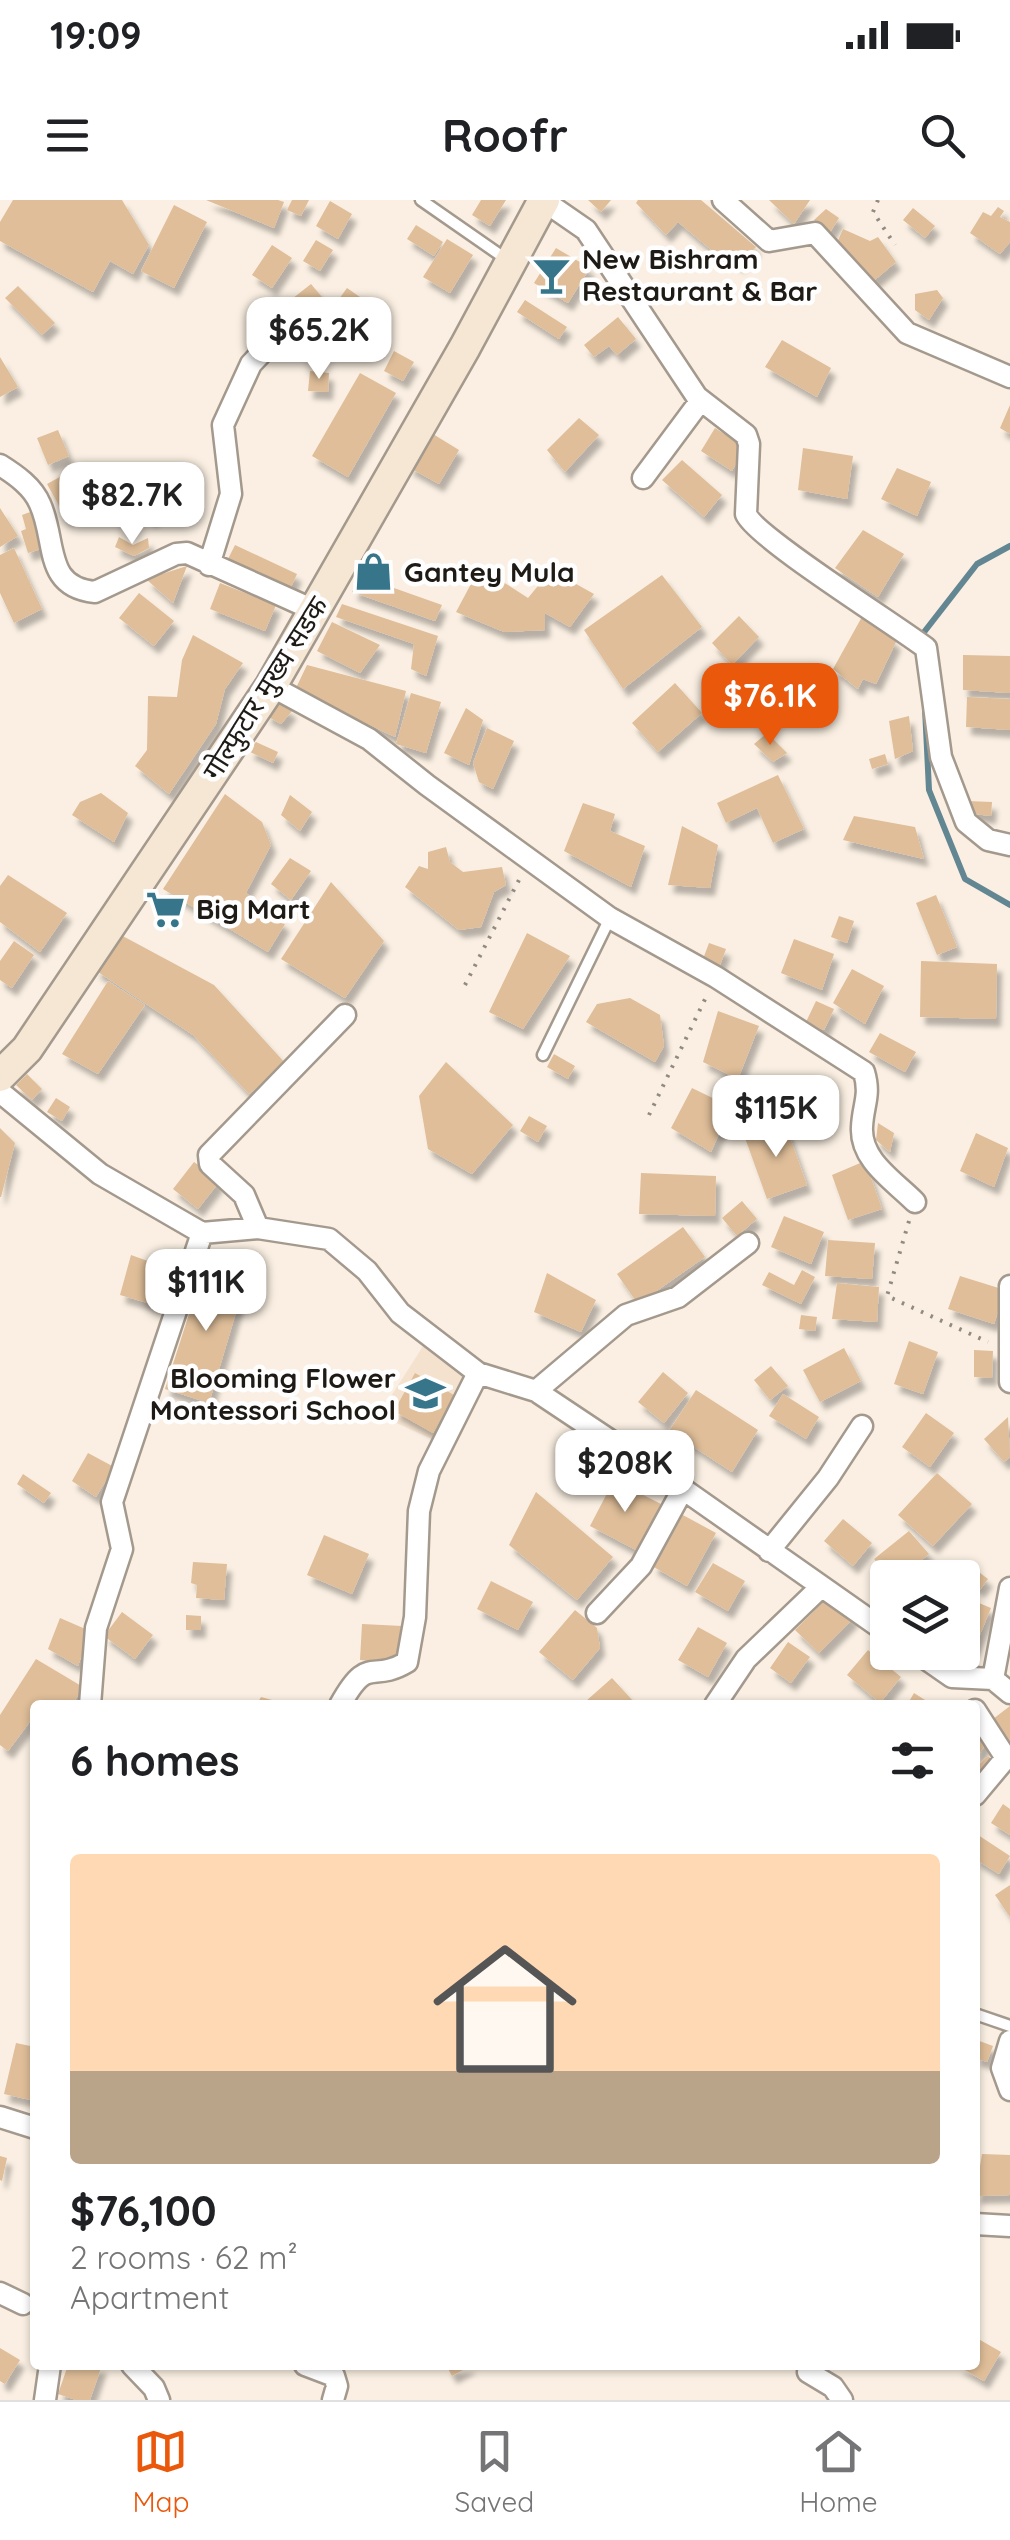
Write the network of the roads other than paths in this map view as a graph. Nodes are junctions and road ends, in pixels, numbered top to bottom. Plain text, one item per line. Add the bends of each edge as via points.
1 (420, 200) edge
2 (544, 200) edge
3 (723, 200) edge
4 (506, 271) junction
5 (270, 344) dead end
6 (1010, 377) edge
7 (702, 400) junction
8 (0, 465) edge
9 (643, 478) dead end
10 (209, 564) junction
11 (316, 611) junction
12 (272, 686) junction
13 (1010, 845) edge
14 (610, 918) junction
15 (345, 1015) dead end
16 (543, 1055) dead end
17 (0, 1076) edge
18 (0, 1092) edge
19 (915, 1202) road end
20 (258, 1228) junction
21 (202, 1234) junction
22 (748, 1243) dead end
23 (1010, 1286) edge
24 (1008, 1351) edge
25 (478, 1373) junction
26 (1010, 1382) edge
27 (536, 1391) junction
28 (862, 1426) dead end
29 (683, 1489) junction
30 (769, 1551) junction
31 (820, 1587) junction
32 (1010, 1588) edge
33 (597, 1613) dead end
34 (870, 1621) edge
35 (941, 1670) edge
36 (952, 1678) junction
37 (1002, 1686) edge
38 (90, 1700) edge
39 (343, 1700) edge
40 (717, 1700) edge
41 (968, 1700) edge
42 (980, 1718) edge
43 (980, 1790) edge
44 (980, 2016) edge
45 (1010, 2026) edge
46 (1010, 2041) edge
47 (1010, 2090) edge
48 (0, 2116) edge
49 (30, 2126) edge
50 (980, 2224) edge
51 (1010, 2226) edge
52 (0, 2294) edge
53 (22, 2304) dead end
54 (49, 2370) edge
55 (137, 2370) edge
56 (318, 2370) edge
57 (808, 2372) dead end
58 (45, 2400) edge
59 (159, 2400) edge
60 (333, 2400) edge
61 (842, 2400) edge

1 - 4 lane
2 - 4 main road, गोल्फुटार मुख्य सडक
2 - 7 street via 586,230
3 - 6 street via 769,242 815,233 907,333
4 - 11 main road, गोल्फुटार मुख्य सडक
5 - 10 street via 251,364 224,425 231,494
7 - 9 street
7 - 13 street via 746,434 749,522 917,641 941,757 966,822 988,840
8 - 10 street via 38,499 56,570 81,591 95,592 176,554
10 - 11 street
11 - 12 main road, गोल्फुटार मुख्य सडक
12 - 14 street via 369,739
12 - 17 main road, गोल्फुटार मुख्य सडक via 27,1049
14 - 16 lane
14 - 19 street via 864,1072 870,1092 862,1128 865,1153
15 - 20 street via 209,1155 210,1164 244,1195
18 - 21 street via 100,1174
20 - 21 street
20 - 25 street via 330,1239 400,1313
21 - 38 street via 112,1502 122,1549 96,1628
22 - 27 street via 678,1298 626,1315
23 - 24 street
24 - 26 street
25 - 27 street
25 - 39 street via 429,1471 418,1511 407,1662 355,1678
27 - 29 street
28 - 30 street
29 - 30 street
29 - 33 street via 640,1566
30 - 31 street
31 - 34 street
31 - 40 street via 746,1659
32 - 37 street
35 - 36 street
36 - 37 street
36 - 41 street
42 - 43 street via 1006,1758
44 - 45 lane
46 - 47 street via 1002,2068
48 - 49 street
50 - 51 street
52 - 53 street
54 - 58 street
55 - 59 street
56 - 60 street via 334,2376
57 - 61 street

